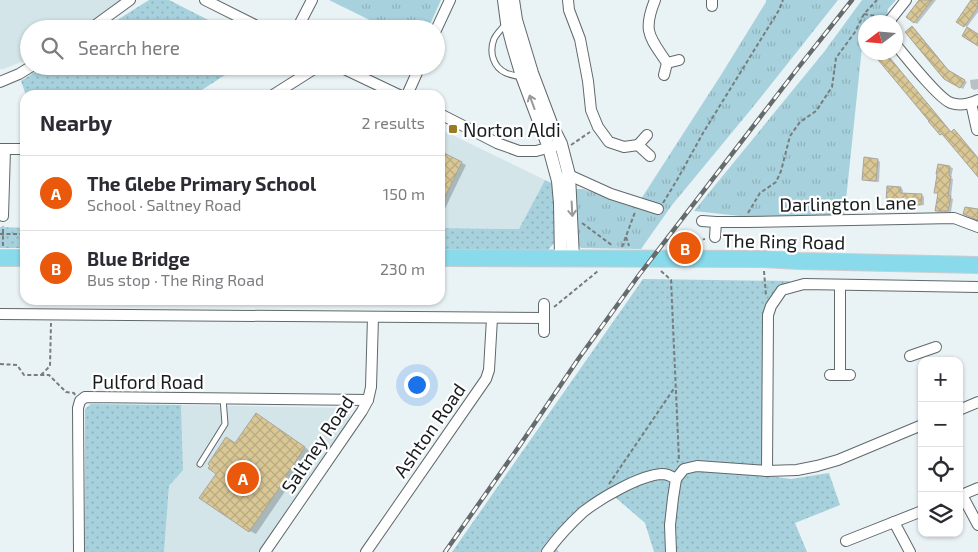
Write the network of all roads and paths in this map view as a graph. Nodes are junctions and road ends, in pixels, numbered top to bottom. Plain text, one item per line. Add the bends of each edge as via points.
1 (130, 0) edge
2 (205, 0) edge
3 (312, 0) edge
4 (450, 0) edge
5 (504, 0) edge
6 (513, 0) edge
7 (568, 0) edge
8 (655, 0) edge
9 (783, 0) edge
10 (877, 0) edge
11 (906, 0) edge
12 (864, 14) junction
13 (868, 15) edge
14 (895, 15) edge
15 (102, 20) edge
16 (244, 20) edge
17 (302, 20) edge
18 (441, 20) edge
19 (512, 22) junction
20 (903, 54) edge
21 (679, 60) dead end
22 (668, 64) junction
23 (20, 73) edge
24 (527, 74) junction
25 (305, 75) edge
26 (352, 75) edge
27 (416, 75) edge
28 (664, 75) dead end
29 (0, 82) edge
30 (281, 90) edge
31 (376, 90) edge
32 (409, 90) edge
33 (974, 101) edge
34 (445, 117) edge
35 (598, 127) junction
36 (977, 130) edge
37 (647, 134) dead end
38 (638, 145) junction
39 (557, 147) junction
40 (3, 149) edge
41 (20, 149) edge
42 (650, 156) dead end
43 (564, 178) junction
44 (638, 203) junction
45 (661, 205) joint
46 (572, 215) junction
47 (5, 216) edge
48 (702, 221) dead end
49 (716, 222) junction
50 (746, 222) junction
51 (978, 227) edge
52 (1, 234) edge
53 (20, 234) edge
54 (716, 237) joint
55 (614, 246) dead end
56 (630, 248) dead end
57 (667, 248) dead end
58 (2, 258) edge
59 (20, 258) edge
60 (445, 258) edge
61 (567, 258) junction
62 (763, 259) junction
63 (978, 265) edge
64 (602, 268) dead end
65 (671, 280) dead end
66 (840, 285) junction
67 (978, 287) edge
68 (544, 304) dead end
69 (771, 306) junction
70 (0, 314) edge
71 (51, 314) junction
72 (373, 316) junction
73 (544, 317) junction
74 (492, 318) junction
75 (544, 332) dead end
76 (936, 347) dead end
77 (926, 350) junction
78 (910, 356) dead end
79 (929, 357) edge
80 (0, 364) edge
81 (42, 375) junction
82 (840, 375) dead end
83 (676, 387) junction
84 (223, 398) junction
85 (368, 400) junction
86 (80, 401) junction
87 (978, 402) edge
88 (963, 408) edge
89 (918, 427) edge
90 (200, 464) dead end
91 (768, 471) junction
92 (673, 477) junction
93 (606, 488) dead end
94 (978, 488) edge
95 (963, 494) edge
96 (963, 499) edge
97 (918, 513) edge
98 (894, 522) junction
99 (978, 525) edge
100 (846, 541) dead end
101 (79, 552) edge
102 (265, 552) edge
103 (366, 552) edge
104 (547, 552) edge
105 (671, 552) edge
106 (910, 552) edge

1 - 15 street
2 - 16 street
3 - 17 street
4 - 18 street
5 - 19 street
6 - 19 street
7 - 35 street via 582,48 591,110
8 - 22 street via 648,25 651,38
9 - 45 path via 780,10
10 - 12 path
11 - 14 street
12 - 13 path
12 - 50 path via 836,58 832,87 816,111 800,122 790,136 776,182 760,194
19 - 24 street
19 - 24 lane via 500,29 494,39 494,61 503,72 516,77
20 - 33 street via 949,102
21 - 22 street
22 - 28 street
23 - 29 street
24 - 39 street via 552,126
25 - 30 street
26 - 31 street
27 - 32 street
33 - 36 street
34 - 39 street via 519,151 536,152
35 - 38 street via 609,142 624,147
35 - 39 path
37 - 38 street
38 - 42 street
39 - 43 street
40 - 41 street
40 - 47 street
43 - 44 street
43 -> 46 street
43 - 61 street via 560,203
44 - 45 street
44 - 56 path via 626,237
46 - 55 path
46 - 61 street
47 - 52 path
48 - 49 street, Darlington Lane
49 - 50 street, Darlington Lane
49 - 54 street
50 - 51 street, Darlington Lane via 954,218
52 - 53 path
52 - 58 path
54 - 57 path
58 - 59 main road
60 - 61 main road, The Ring Road
61 - 62 main road, The Ring Road
62 - 63 main road, The Ring Road
62 - 69 path via 767,304
64 - 73 path
65 - 83 path
66 - 67 street
66 - 69 street via 804,284 782,290
66 - 82 street
68 - 73 street
69 - 91 street via 768,315
70 - 71 street
71 - 72 street
71 - 81 path via 50,366
72 - 74 street
72 - 85 street, Saltney Road
73 - 74 street
73 - 75 street
74 - 103 street, Ashton Road via 486,379
76 - 77 street
77 - 78 street
77 - 79 street
80 - 81 path via 17,365 24,375
81 - 86 path via 49,375
83 - 92 path via 678,460
83 - 93 path
84 - 85 street, Pulford Road
84 - 86 street, Pulford Road via 85,397
84 - 90 lane via 225,424
85 - 102 street, Saltney Road
86 - 101 street, Pulford Road
87 - 88 street
89 - 91 street via 838,460 797,470
91 - 92 street via 697,466 684,469
92 - 104 street via 652,476 595,503 566,529
92 - 105 street
94 - 95 street
96 - 99 street
97 - 98 street
98 - 100 street
98 - 106 street

